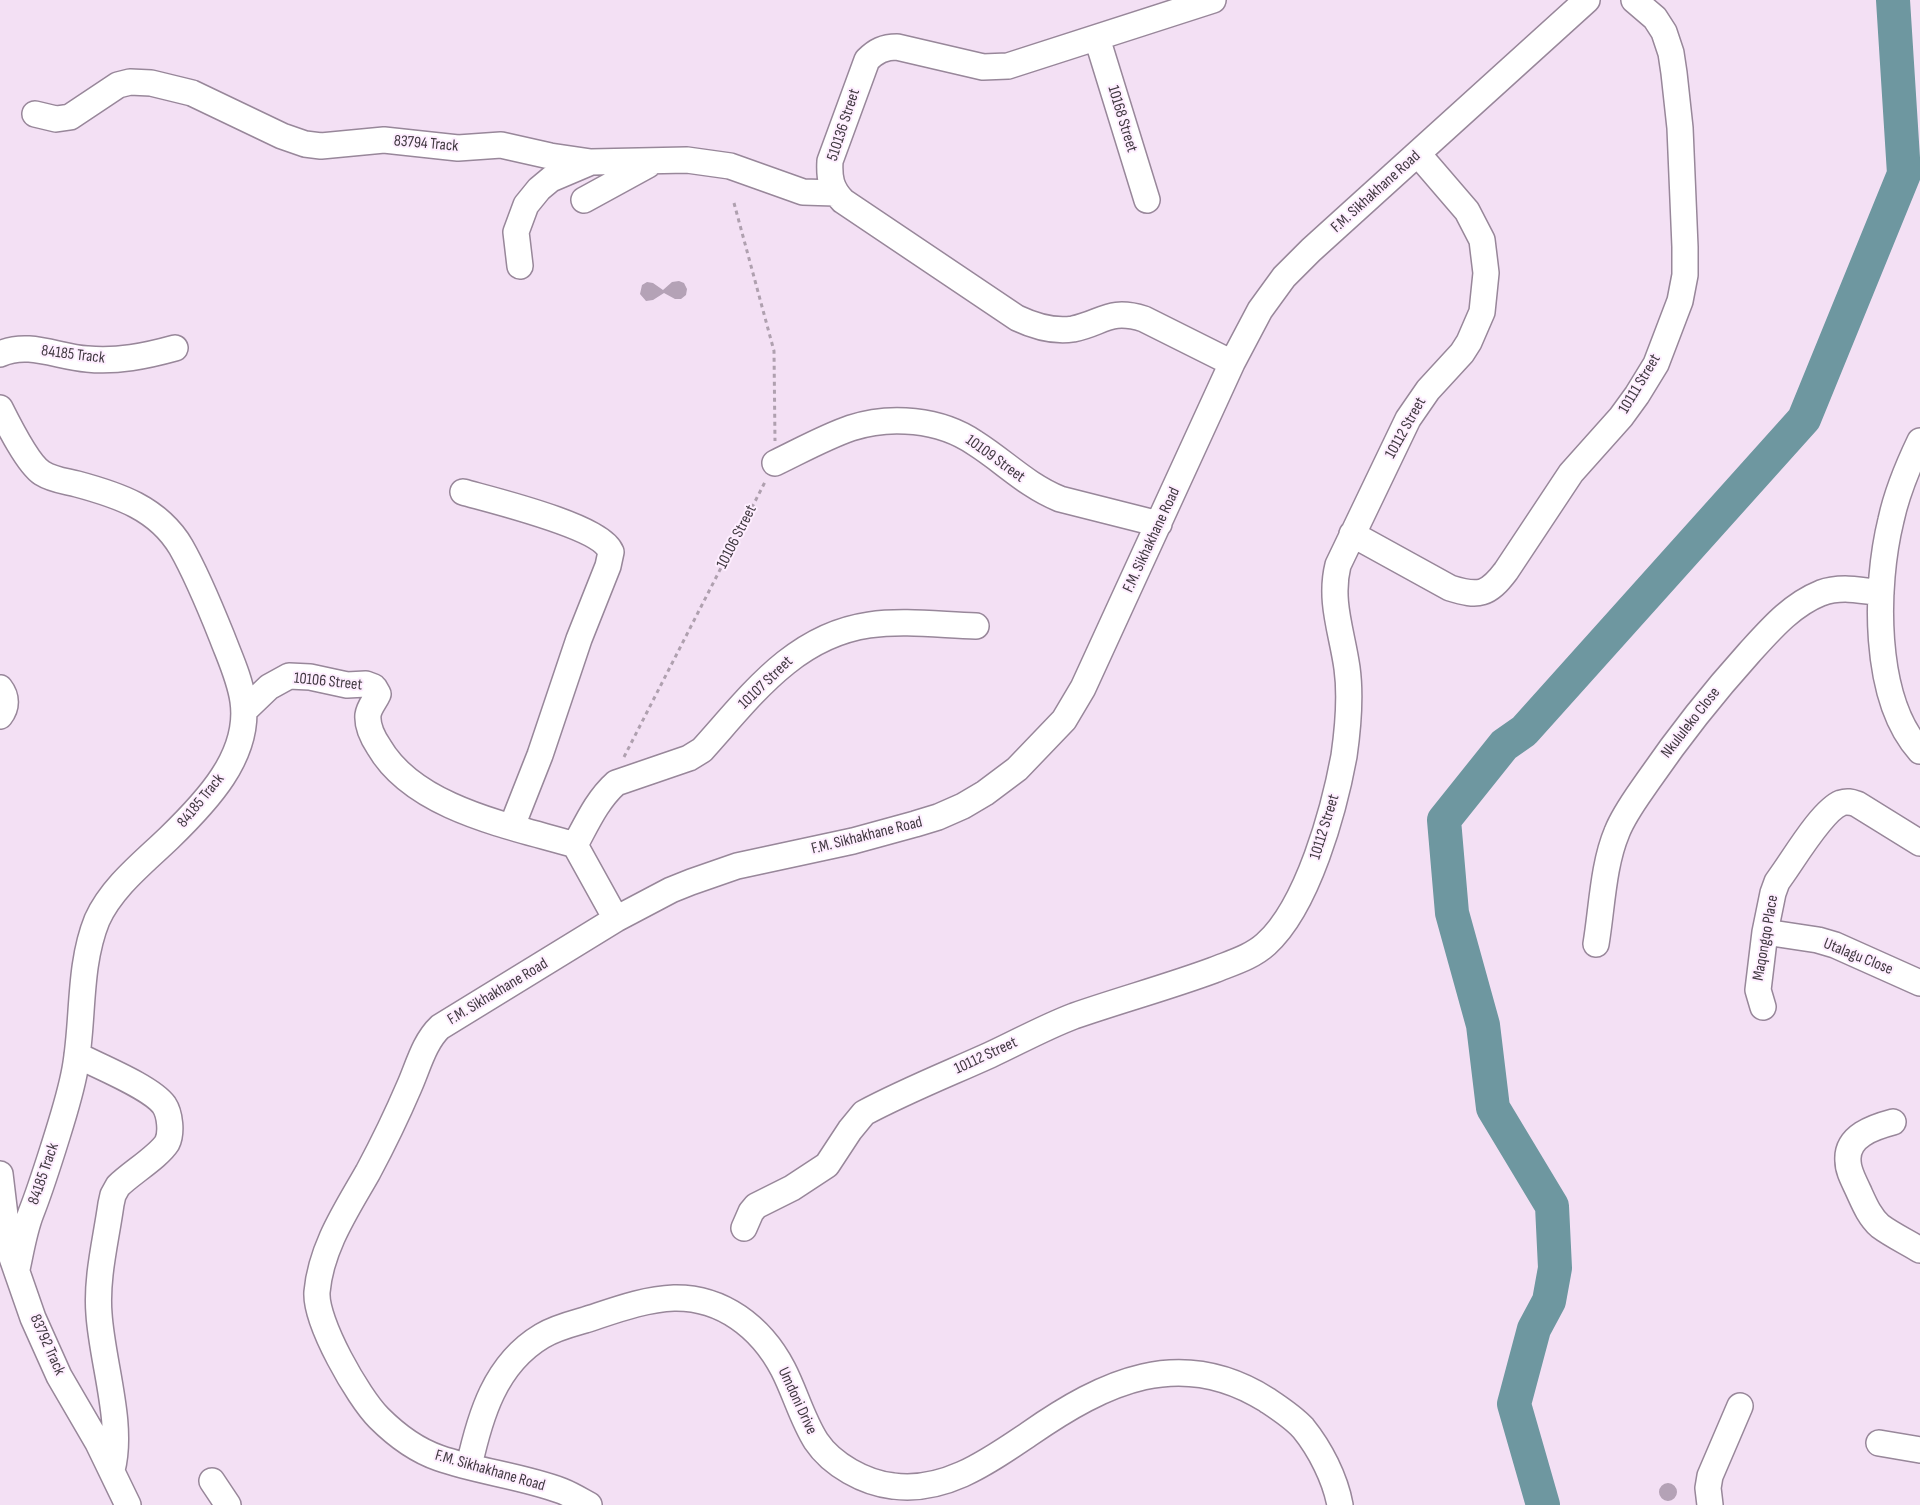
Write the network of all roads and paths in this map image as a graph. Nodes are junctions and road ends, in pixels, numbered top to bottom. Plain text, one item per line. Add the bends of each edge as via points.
1 (1212, 0) edge
2 (1587, 0) edge
3 (1634, 0) edge
4 (1096, 38) junction
5 (35, 114) dead end
6 (1418, 154) junction
7 (654, 161) junction
8 (591, 162) junction
9 (835, 193) junction
10 (584, 200) dead end
11 (1146, 200) dead end
12 (734, 204) dead end
13 (520, 266) dead end
14 (175, 348) dead end
15 (0, 354) edge
16 (1232, 363) junction
17 (0, 408) edge
18 (1920, 441) edge
19 (775, 463) junction
20 (462, 492) dead end
21 (1159, 524) junction
22 (1352, 534) junction
23 (1881, 593) junction
24 (976, 626) dead end
25 (0, 688) edge
26 (244, 711) junction
27 (0, 716) edge
28 (1920, 751) edge
29 (607, 791) junction
30 (512, 826) junction
31 (1920, 843) edge
32 (576, 845) junction
33 (616, 919) junction
34 (1765, 932) junction
35 (1596, 944) dead end
36 (1920, 983) edge
37 (1762, 1007) dead end
38 (77, 1055) junction
39 (1893, 1122) dead end
40 (0, 1174) edge
41 (744, 1228) dead end
42 (1920, 1250) edge
43 (17, 1269) junction
44 (1740, 1406) dead end
45 (1879, 1443) dead end
46 (1920, 1450) edge
47 (469, 1466) junction
48 (112, 1470) junction
49 (212, 1482) dead end
50 (128, 1505) edge
51 (228, 1505) edge
52 (589, 1505) edge
53 (1340, 1505) edge
54 (1710, 1505) edge

1 - 4 street, 510136 Street
2 - 6 street, F.M. Sikhakhane Road
3 - 22 street, 10111 Street via 1655,18 1664,32 1671,53 1680,128 1685,275 1680,301 1656,364 1621,417 1571,473 1506,570 1487,591 1467,593 1450,588
4 - 9 street, 510136 Street via 1008,66 993,67 969,65 897,47 875,52 867,60 860,76 830,161 829,174
4 - 11 street, 10168 Street
5 - 8 street, 83794 Track via 56,119 70,117 118,85 151,82 192,92 305,144 321,146 384,140 458,148 501,145
6 - 16 street, F.M. Sikhakhane Road via 1284,277 1260,310
6 - 22 street, 10112 Street via 1467,211 1482,240 1486,273 1482,312 1462,354 1416,405
7 - 8 street, 83794 Track
7 - 9 street, 83794 Track via 687,160 730,166 803,192
7 - 10 street
8 - 13 street via 551,179 526,205 516,232
9 - 16 street via 1032,326 1072,329 1112,316 1134,316
12 - 19 path, 10106 Street via 774,350
14 - 15 street, 84185 Track via 121,360 87,360 27,348
16 - 21 street, F.M. Sikhakhane Road
17 - 26 street, 84185 Track via 32,464 40,472 123,498 154,516 167,528 193,571 217,626 239,681
18 - 23 street via 1891,519 1884,551
19 - 21 street, 10109 Street via 851,428 885,422 923,423 944,428 975,442 1031,486 1048,494
19 - 29 path, 10106 Street
20 - 30 street via 573,525 604,542 610,552 608,566
21 - 33 street, F.M. Sikhakhane Road via 1084,688 1064,720 1017,769 993,787 938,817 853,841 737,866 671,890
22 - 41 street, 10112 Street via 1334,580 1349,693 1344,757 1310,874 1292,910 1266,944 1237,961 1193,978 1042,1029 864,1113 827,1165 756,1206
23 - 28 street via 1890,696 1912,742
23 - 35 street, Nkululeko Close via 1844,589 1822,593 1805,601 1771,629 1702,706 1617,832 1610,852
24 - 29 street, 10107 Street via 891,623 831,634 781,665 702,750 689,758 616,783
25 - 27 street via 6,702
26 - 30 street, 10106 Street via 269,687 289,676 374,687 378,694 368,715 371,730 393,768 438,799
26 - 38 street, 84185 Track via 242,737 223,776 182,825 116,889 105,904 89,942
29 - 32 street
30 - 32 street, 10106 Street
31 - 34 street, Maqongqo Place via 1857,804 1848,802 1836,806 1828,812 1777,882
32 - 33 street
33 - 47 street, F.M. Sikhakhane Road via 434,1033 371,1166 335,1229 325,1256 317,1293 318,1306 326,1332 362,1397 379,1418 416,1448
34 - 36 street, Utalagu Close via 1835,944
34 - 37 street, Maqongqo Place via 1758,990
38 - 43 street, 84185 Track via 69,1098 30,1215
38 - 48 street via 138,1086 164,1105 169,1130 166,1144 118,1186 113,1195 98,1298 113,1414 115,1446
39 - 42 street via 1871,1128 1853,1142 1849,1150 1850,1170 1875,1221
40 - 43 street, 83792 Track via 9,1249
43 - 48 street, 83792 Track via 33,1318 60,1376
44 - 54 street via 1710,1476
45 - 46 street
47 - 52 street, F.M. Sikhakhane Road via 564,1492
47 - 53 street, Umdoni Drive via 483,1410 494,1387 526,1347 562,1327 616,1310 672,1298 695,1299 717,1304 752,1329 782,1367 818,1444 832,1459 878,1484 897,1487 940,1483 990,1460 1082,1400 1108,1388 1138,1377 1203,1374 1257,1394 1302,1427 1330,1473
48 - 50 street, 83792 Track
49 - 51 street

